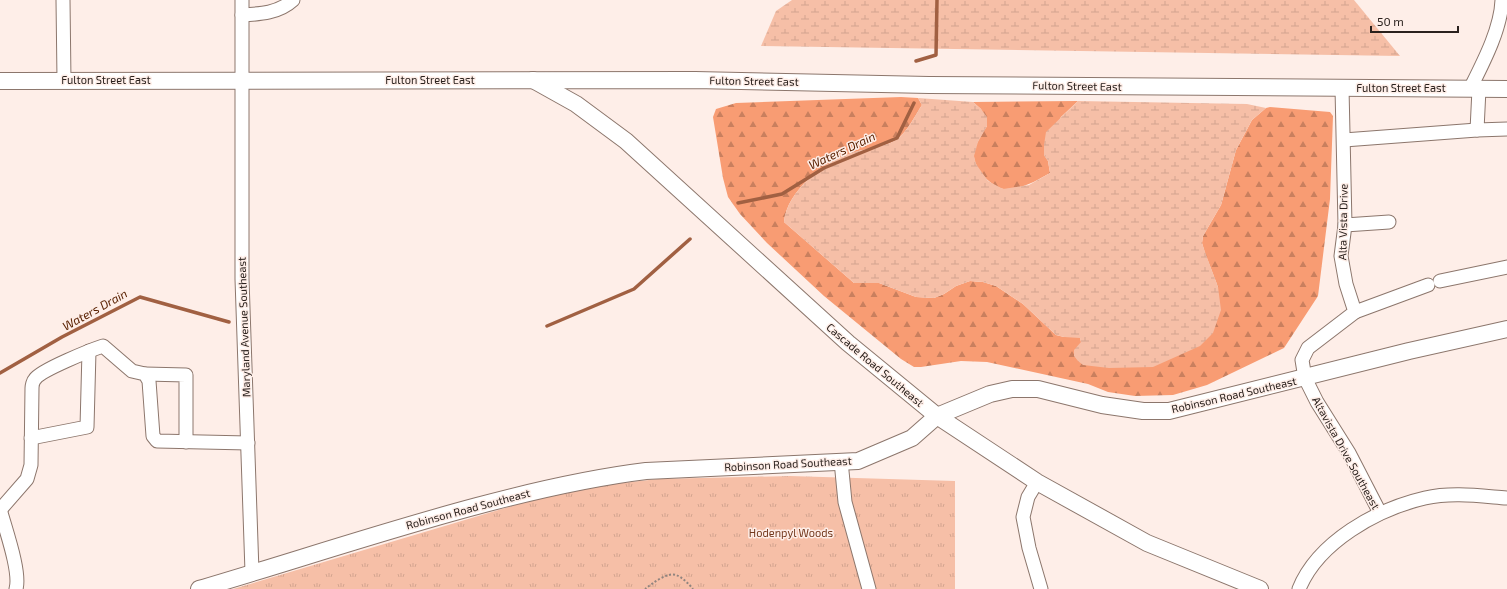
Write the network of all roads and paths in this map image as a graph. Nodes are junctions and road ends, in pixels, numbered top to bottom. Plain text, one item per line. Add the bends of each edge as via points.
1 (63, 0) edge
2 (242, 0) edge
3 (293, 0) edge
4 (1502, 0) edge
5 (242, 15) junction
6 (532, 79) junction
7 (64, 80) junction
8 (0, 81) edge
9 (243, 81) junction
10 (1342, 88) junction
11 (1475, 89) junction
12 (1507, 89) edge
13 (1507, 129) edge
14 (1477, 130) junction
15 (1344, 140) junction
16 (1389, 222) dead end
17 (1345, 225) junction
18 (1507, 267) edge
19 (1355, 312) junction
20 (1507, 329) edge
21 (89, 351) junction
22 (145, 374) junction
23 (1305, 378) junction
24 (937, 416) junction
25 (31, 438) junction
26 (186, 442) junction
27 (248, 443) junction
28 (840, 461) junction
29 (1037, 482) junction
30 (1507, 498) edge
31 (0, 509) edge
32 (1380, 513) junction
33 (252, 572) junction
34 (1256, 588) edge
35 (16, 589) edge
36 (199, 589) edge
37 (645, 589) edge
38 (693, 589) edge
39 (869, 589) edge
40 (1041, 589) edge
41 (1299, 589) edge

1 - 7 street
2 - 5 street, Maryland Avenue Southeast
3 - 5 street via 276,10
4 - 11 street via 1495,33
5 - 9 street, Maryland Avenue Southeast
6 - 9 main road, Fulton Street East
6 - 10 main road, Fulton Street East
6 - 24 main road, Cascade Road Southeast via 576,104 626,141 832,330
7 - 8 main road, Fulton Street East
7 - 9 main road, Fulton Street East
9 - 27 street, Maryland Avenue Southeast via 242,279
10 - 11 main road, Fulton Street East
10 - 15 street, Alta Vista Drive
11 - 12 main road, Fulton Street East
11 - 14 street
13 - 14 street
14 - 15 street
15 - 17 street, Alta Vista Drive
16 - 17 street
17 - 19 street, Alta Vista Drive via 1341,256
18 - 19 street via 1434,283
19 - 23 street via 1308,348 1302,360
20 - 23 main road, Robinson Road Southeast
21 - 22 street via 103,346 132,371
21 - 25 street via 34,379
21 - 25 street via 87,427
22 - 26 street via 149,381 152,436 157,441
22 - 26 street via 186,375
23 - 24 main road, Robinson Road Southeast via 1168,411 1143,411 1102,405 1038,389 1012,389 990,394
23 - 32 street, Altavista Drive Southeast via 1349,453
24 - 28 main road, Robinson Road Southeast via 912,438 858,461
24 - 29 main road, Cascade Road Southeast
25 - 31 street via 31,465 27,479
26 - 27 street
27 - 33 street, Maryland Avenue Southeast
28 - 33 main road, Robinson Road Southeast via 646,471 591,479 440,516
28 - 39 street via 845,502
29 - 34 main road, Cascade Road Southeast via 1147,543
29 - 40 street via 1028,497 1023,518
30 - 32 street via 1457,495 1425,498
31 - 35 street via 16,567
32 - 41 street, Altavista Drive Southeast via 1341,537 1312,564
33 - 36 main road, Robinson Road Southeast
37 - 38 path via 665,577 676,575

